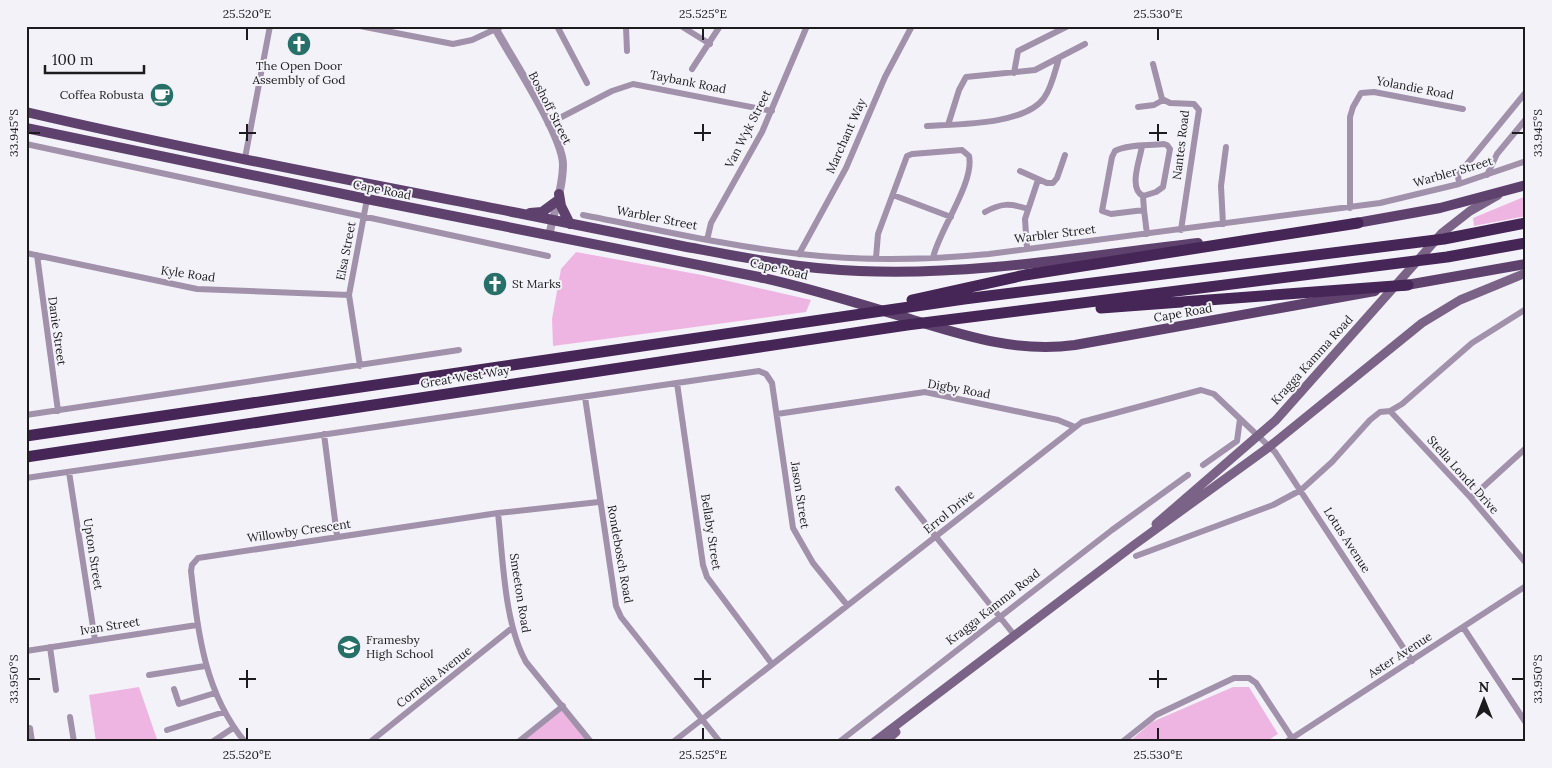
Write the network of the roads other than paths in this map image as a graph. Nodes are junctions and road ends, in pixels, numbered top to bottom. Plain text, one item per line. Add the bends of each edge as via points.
1 (270, 26) edge
2 (360, 26) edge
3 (557, 26) edge
4 (635, 26) edge
5 (681, 26) edge
6 (720, 26) edge
7 (807, 26) edge
8 (912, 26) edge
9 (1068, 26) edge
10 (497, 27) edge
11 (624, 27) edge
12 (710, 44) junction
13 (1085, 44) dead end
14 (627, 51) dead end
15 (1059, 58) junction
16 (1153, 64) dead end
17 (692, 69) dead end
18 (1014, 73) junction
19 (587, 83) dead end
20 (1526, 92) edge
21 (1163, 100) junction
22 (1138, 107) dead end
23 (1464, 109) dead end
24 (772, 111) junction
25 (26, 112) edge
26 (1526, 119) edge
27 (548, 124) junction
28 (948, 125) junction
29 (927, 126) dead end
30 (26, 128) edge
31 (26, 144) edge
32 (1142, 146) junction
33 (1226, 147) dead end
34 (1065, 155) dead end
35 (245, 158) junction
36 (1526, 161) edge
37 (1020, 171) dead end
38 (1487, 175) junction
39 (1038, 180) junction
40 (1459, 184) junction
41 (1526, 185) edge
42 (1506, 192) junction
43 (893, 195) junction
44 (1143, 196) junction
45 (558, 198) junction
46 (367, 199) junction
47 (1350, 208) junction
48 (1028, 209) junction
49 (1144, 210) junction
50 (986, 212) dead end
51 (522, 214) junction
52 (583, 215) dead end
53 (364, 216) junction
54 (951, 217) junction
55 (552, 220) junction
56 (1358, 223) junction
57 (1526, 223) edge
58 (570, 224) junction
59 (1222, 224) junction
60 (1182, 230) junction
61 (1146, 234) junction
62 (549, 236) junction
63 (707, 240) junction
64 (1526, 243) edge
65 (1027, 249) junction
66 (26, 253) edge
67 (799, 254) junction
68 (36, 255) junction
69 (548, 256) dead end
70 (876, 258) junction
71 (933, 258) junction
72 (1526, 264) edge
73 (1526, 273) edge
74 (1408, 285) junction
75 (349, 295) junction
76 (1526, 309) edge
77 (844, 316) junction
78 (907, 325) junction
79 (459, 350) dead end
80 (360, 366) junction
81 (677, 383) junction
82 (585, 397) junction
83 (58, 411) junction
84 (1390, 411) junction
85 (777, 414) junction
86 (26, 415) edge
87 (1240, 419) junction
88 (1075, 427) junction
89 (324, 434) junction
90 (26, 435) edge
91 (1258, 437) junction
92 (1269, 446) junction
93 (1526, 448) edge
94 (26, 457) edge
95 (1203, 465) dead end
96 (69, 472) junction
97 (1188, 475) dead end
98 (26, 478) edge
99 (898, 489) dead end
100 (1301, 490) junction
101 (1471, 498) junction
102 (599, 502) junction
103 (498, 513) junction
104 (337, 536) junction
105 (937, 536) junction
106 (1134, 544) junction
107 (1136, 556) dead end
108 (1526, 563) edge
109 (1526, 586) edge
110 (846, 605) junction
111 (1001, 617) junction
112 (197, 625) junction
113 (1463, 627) junction
114 (512, 628) junction
115 (1015, 636) junction
116 (94, 640) junction
117 (50, 647) junction
118 (26, 650) edge
119 (1412, 661) junction
120 (772, 664) junction
121 (205, 666) junction
122 (150, 674) dead end
123 (174, 689) dead end
124 (56, 690) dead end
125 (215, 693) junction
126 (563, 706) junction
127 (224, 712) junction
128 (70, 717) dead end
129 (702, 718) junction
130 (1526, 723) edge
131 (26, 728) edge
132 (233, 728) junction
133 (167, 730) dead end
134 (1289, 740) edge
135 (880, 741) edge
136 (32, 742) edge
137 (74, 742) edge
138 (212, 742) edge
139 (245, 742) edge
140 (370, 742) edge
141 (518, 742) edge
142 (591, 742) edge
143 (673, 742) edge
144 (720, 742) edge
145 (839, 742) edge
146 (1122, 742) edge

1 - 35 street
2 - 10 street via 453,44 472,40
3 - 19 street
4 - 11 street
5 - 12 street
6 - 12 street
7 - 24 street, Van Wyk Street
8 - 67 street, Marchant Way via 885,77 846,168
9 - 18 street via 1018,51
10 - 27 street, Boshoff Street
11 - 14 street
12 - 17 street
13 - 15 street
15 - 18 street via 1034,70
15 - 28 street via 1044,98 1030,110 991,121
16 - 21 street, Nantes Road
18 - 28 street via 966,77
20 - 40 street via 1458,175
21 - 22 street
21 - 60 street, Nantes Road via 1194,104 1199,110
23 - 47 street, Yolandie Road via 1374,92 1361,93 1350,117
24 - 27 street, Taybank Road via 633,84 612,91
24 - 63 street, Van Wyk Street via 711,222
25 - 35 main road, Cape Road
26 - 38 street via 1498,154
27 - 45 street, Boshoff Street via 562,158
28 - 29 street
30 - 46 main road, Cape Road
31 - 53 street
32 - 44 street via 1135,186
32 - 44 street via 1164,144 1170,150 1163,187
32 - 49 street via 1113,154 1101,208 1110,214
33 - 59 street via 1221,186
34 - 39 street via 1056,181 1050,184
35 - 51 main road, Cape Road
36 - 38 street, Warbler Street
37 - 39 street
38 - 40 street, Warbler Street
39 - 48 street
40 - 47 street, Warbler Street
41 - 42 main road, Cape Road
42 - 56 main road, Cape Road
42 - 91 main road, Kragga Kamma Road via 1465,214 1438,237
43 - 54 street
43 - 54 street via 909,155 965,151 970,164
43 - 70 street via 877,239
44 - 49 street
45 - 51 main road via 542,212
45 - 55 street, Boshoff Street
45 - 58 main road
46 - 53 street, Elsa Street
46 - 62 main road, Cape Road
47 - 59 street, Warbler Street
48 - 50 street via 1008,203
48 - 65 street via 1025,228
49 - 61 street
51 - 55 main road, Cape Road
52 - 63 street, Warbler Street
53 - 69 street
53 - 75 street, Elsa Street
54 - 71 street
55 - 58 main road, Cape Road
55 - 62 street, Boshoff Street
56 - 58 main road, Cape Road via 992,268 919,272 855,271 774,263
56 - 77 highway via 1025,275
57 - 77 highway via 1444,239
59 - 60 street, Warbler Street
60 - 61 street, Warbler Street
61 - 65 street, Warbler Street
62 - 74 main road, Cape Road via 759,277 975,339 1016,346 1067,346
63 - 67 street, Warbler Street
64 - 78 highway via 1447,257
65 - 71 street, Warbler Street
66 - 68 street, Kyle Road
67 - 70 street, Warbler Street
68 - 75 street, Kyle Road via 197,289
68 - 83 street, Danie Street
70 - 71 street, Warbler Street
72 - 74 main road, Cape Road
73 - 92 main road, Kragga Kamma Road via 1460,300 1429,318
74 - 78 highway
75 - 80 street, Elsa Street
76 - 84 street via 1472,342
77 - 90 highway, Great West Way
78 - 94 highway, Great West Way
79 - 80 street
80 - 83 street
81 - 82 street
81 - 85 street, Jason Street via 754,370 766,374 772,383
81 - 120 street, Bellaby Street via 707,577
82 - 89 street
82 - 102 street, Rondebosch Road
83 - 86 street
84 - 100 street via 1380,412 1370,420
84 - 101 street, Stella Londt Drive
85 - 88 street, Digby Road via 925,392 1058,420
85 - 110 street, Jason Street via 795,534
87 - 88 street, Errol Drive via 1214,394 1201,390 1086,420
87 - 91 street, Errol Drive
87 - 95 street via 1237,441
88 - 105 street, Errol Drive
89 - 96 street
89 - 104 street
91 - 92 street, Lotus Avenue
91 - 106 main road, Kragga Kamma Road via 1176,504
92 - 100 street, Lotus Avenue
92 - 106 main road, Kragga Kamma Road
93 - 101 street
96 - 98 street
96 - 116 street, Upton Street
97 - 111 street, Kragga Kamma Road
99 - 105 street
100 - 107 street via 1260,510
100 - 119 street, Lotus Avenue
101 - 108 street, Stella Londt Drive
102 - 103 street, Willowby Crescent
102 - 129 street, Rondebosch Road via 616,606 621,617
103 - 104 street, Willowby Crescent
103 - 114 street, Smeeton Road
104 - 112 street, Willowby Crescent via 198,558 191,571
105 - 110 street, Errol Drive
105 - 111 street
106 - 115 main road, Kragga Kamma Road
109 - 113 street, Aster Avenue
110 - 120 street, Errol Drive
111 - 115 street
111 - 145 street, Kragga Kamma Road
112 - 116 street, Ivan Street
112 - 121 street, Willowby Crescent
113 - 119 street, Aster Avenue
113 - 130 street
114 - 126 street, Smeeton Road via 526,662
114 - 140 street, Cornelia Avenue
115 - 135 main road, Kragga Kamma Road
116 - 117 street, Ivan Street
117 - 118 street, Ivan Street
117 - 124 street
119 - 134 street, Aster Avenue
120 - 129 street, Errol Drive
121 - 122 street
121 - 125 street, Willowby Crescent
123 - 125 street via 179,704
125 - 127 street, Willowby Crescent
126 - 141 street
126 - 142 street, Smeeton Road
127 - 132 street, Willowby Crescent
127 - 133 street
128 - 137 street
129 - 143 street, Errol Drive
129 - 144 street, Rondebosch Road
131 - 136 street via 30,728
132 - 138 street
132 - 139 street, Willowby Crescent
134 - 146 street via 1256,683 1244,677 1234,678 1168,708

